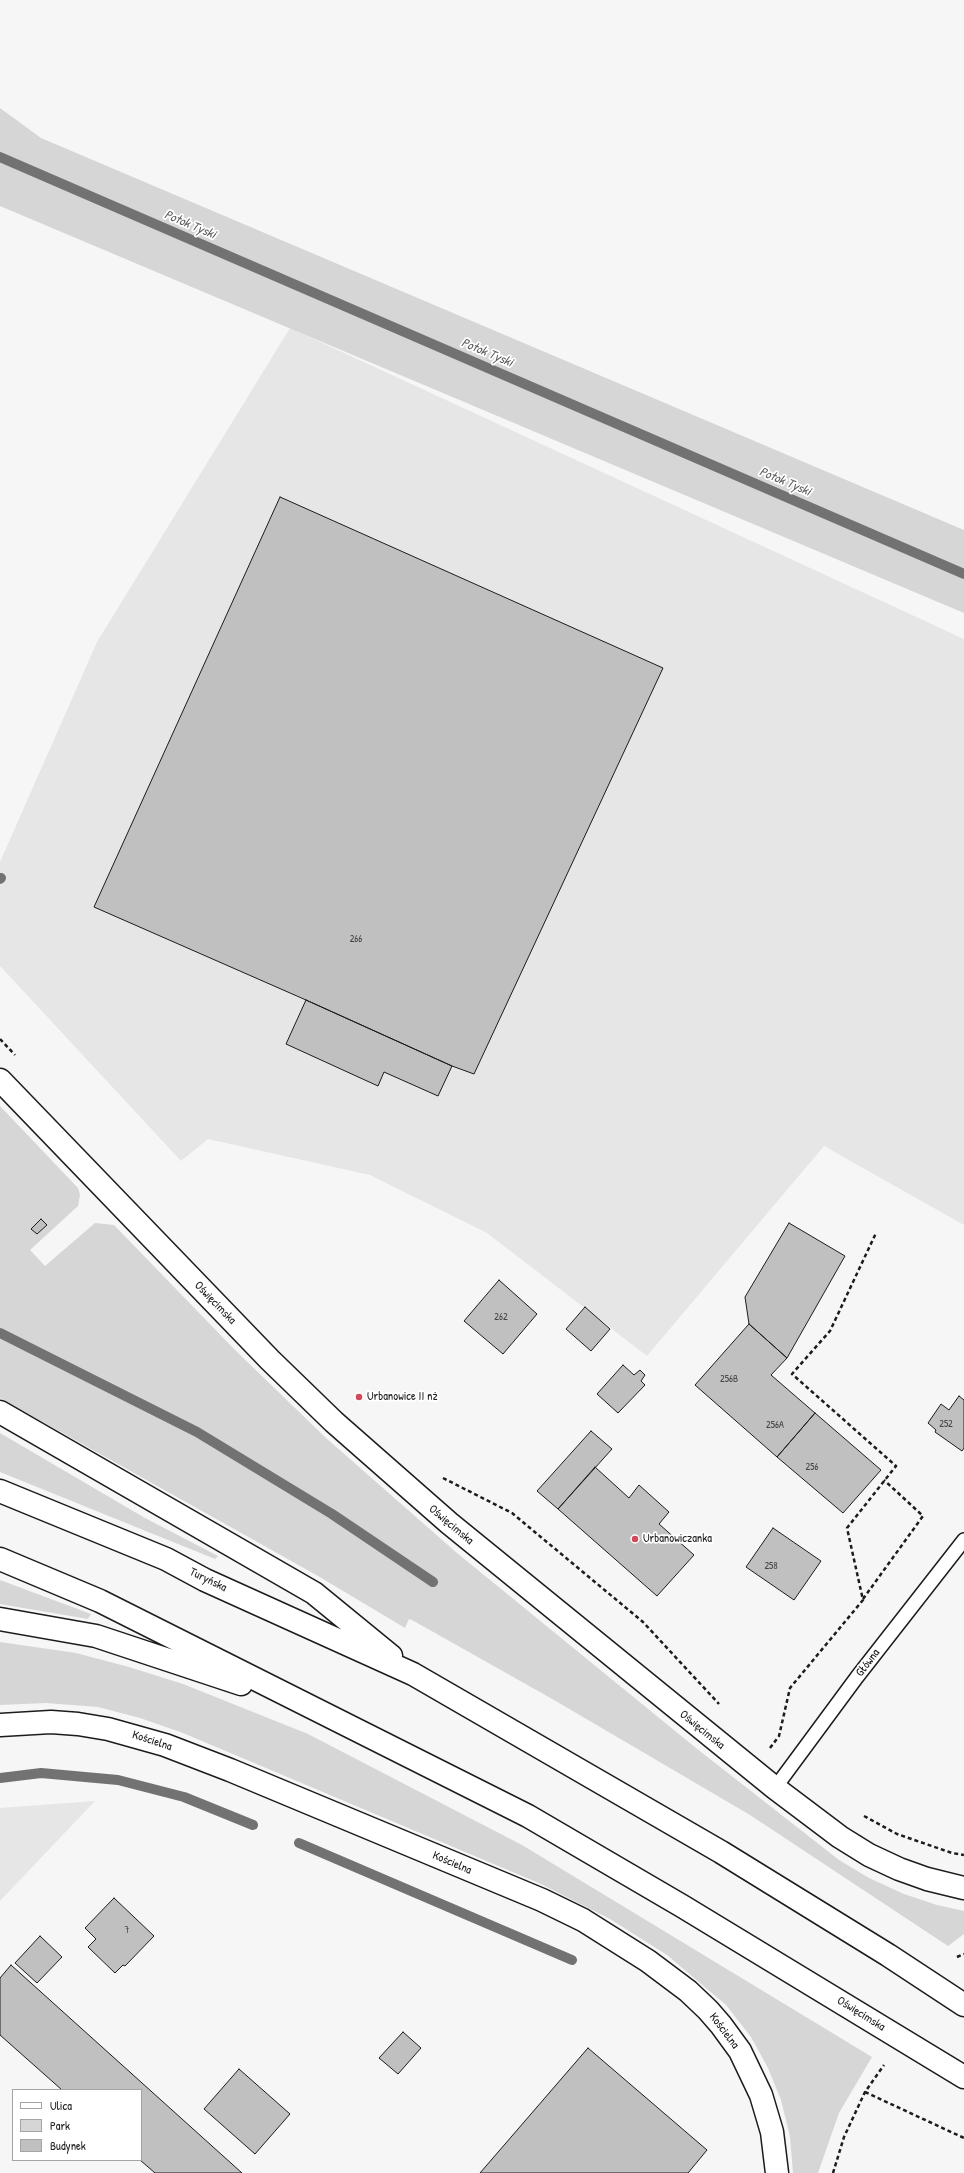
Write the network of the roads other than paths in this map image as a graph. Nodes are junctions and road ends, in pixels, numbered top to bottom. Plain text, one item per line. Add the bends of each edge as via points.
1 (0, 1080) edge
2 (0, 1412) edge
3 (0, 1491) edge
4 (964, 1540) edge
5 (0, 1559) edge
6 (0, 1619) edge
7 (413, 1674) junction
8 (316, 1709) junction
9 (0, 1725) edge
10 (775, 1788) junction
11 (964, 1888) edge
12 (964, 2005) edge
13 (964, 2077) edge
14 (776, 2173) edge

1 - 10 main road, Oświęcimska via 264,1354 334,1422 455,1528
2 - 7 main road via 314,1593
3 - 7 main road, Turyńska via 166,1559 205,1580
4 - 10 lane, Główna
5 - 8 main road via 100,1601
6 - 8 main road via 96,1636
7 - 12 main road via 721,1852
8 - 13 main road, Oświęcimska via 528,1816 689,1910
9 - 14 main road, Kościelna via 52,1722 78,1724 108,1729 165,1745 542,1900 582,1920 648,1961 688,1991 721,2025 740,2051 761,2095 772,2132
10 - 11 main road, Oświęcimska via 840,1837 875,1858 910,1874

